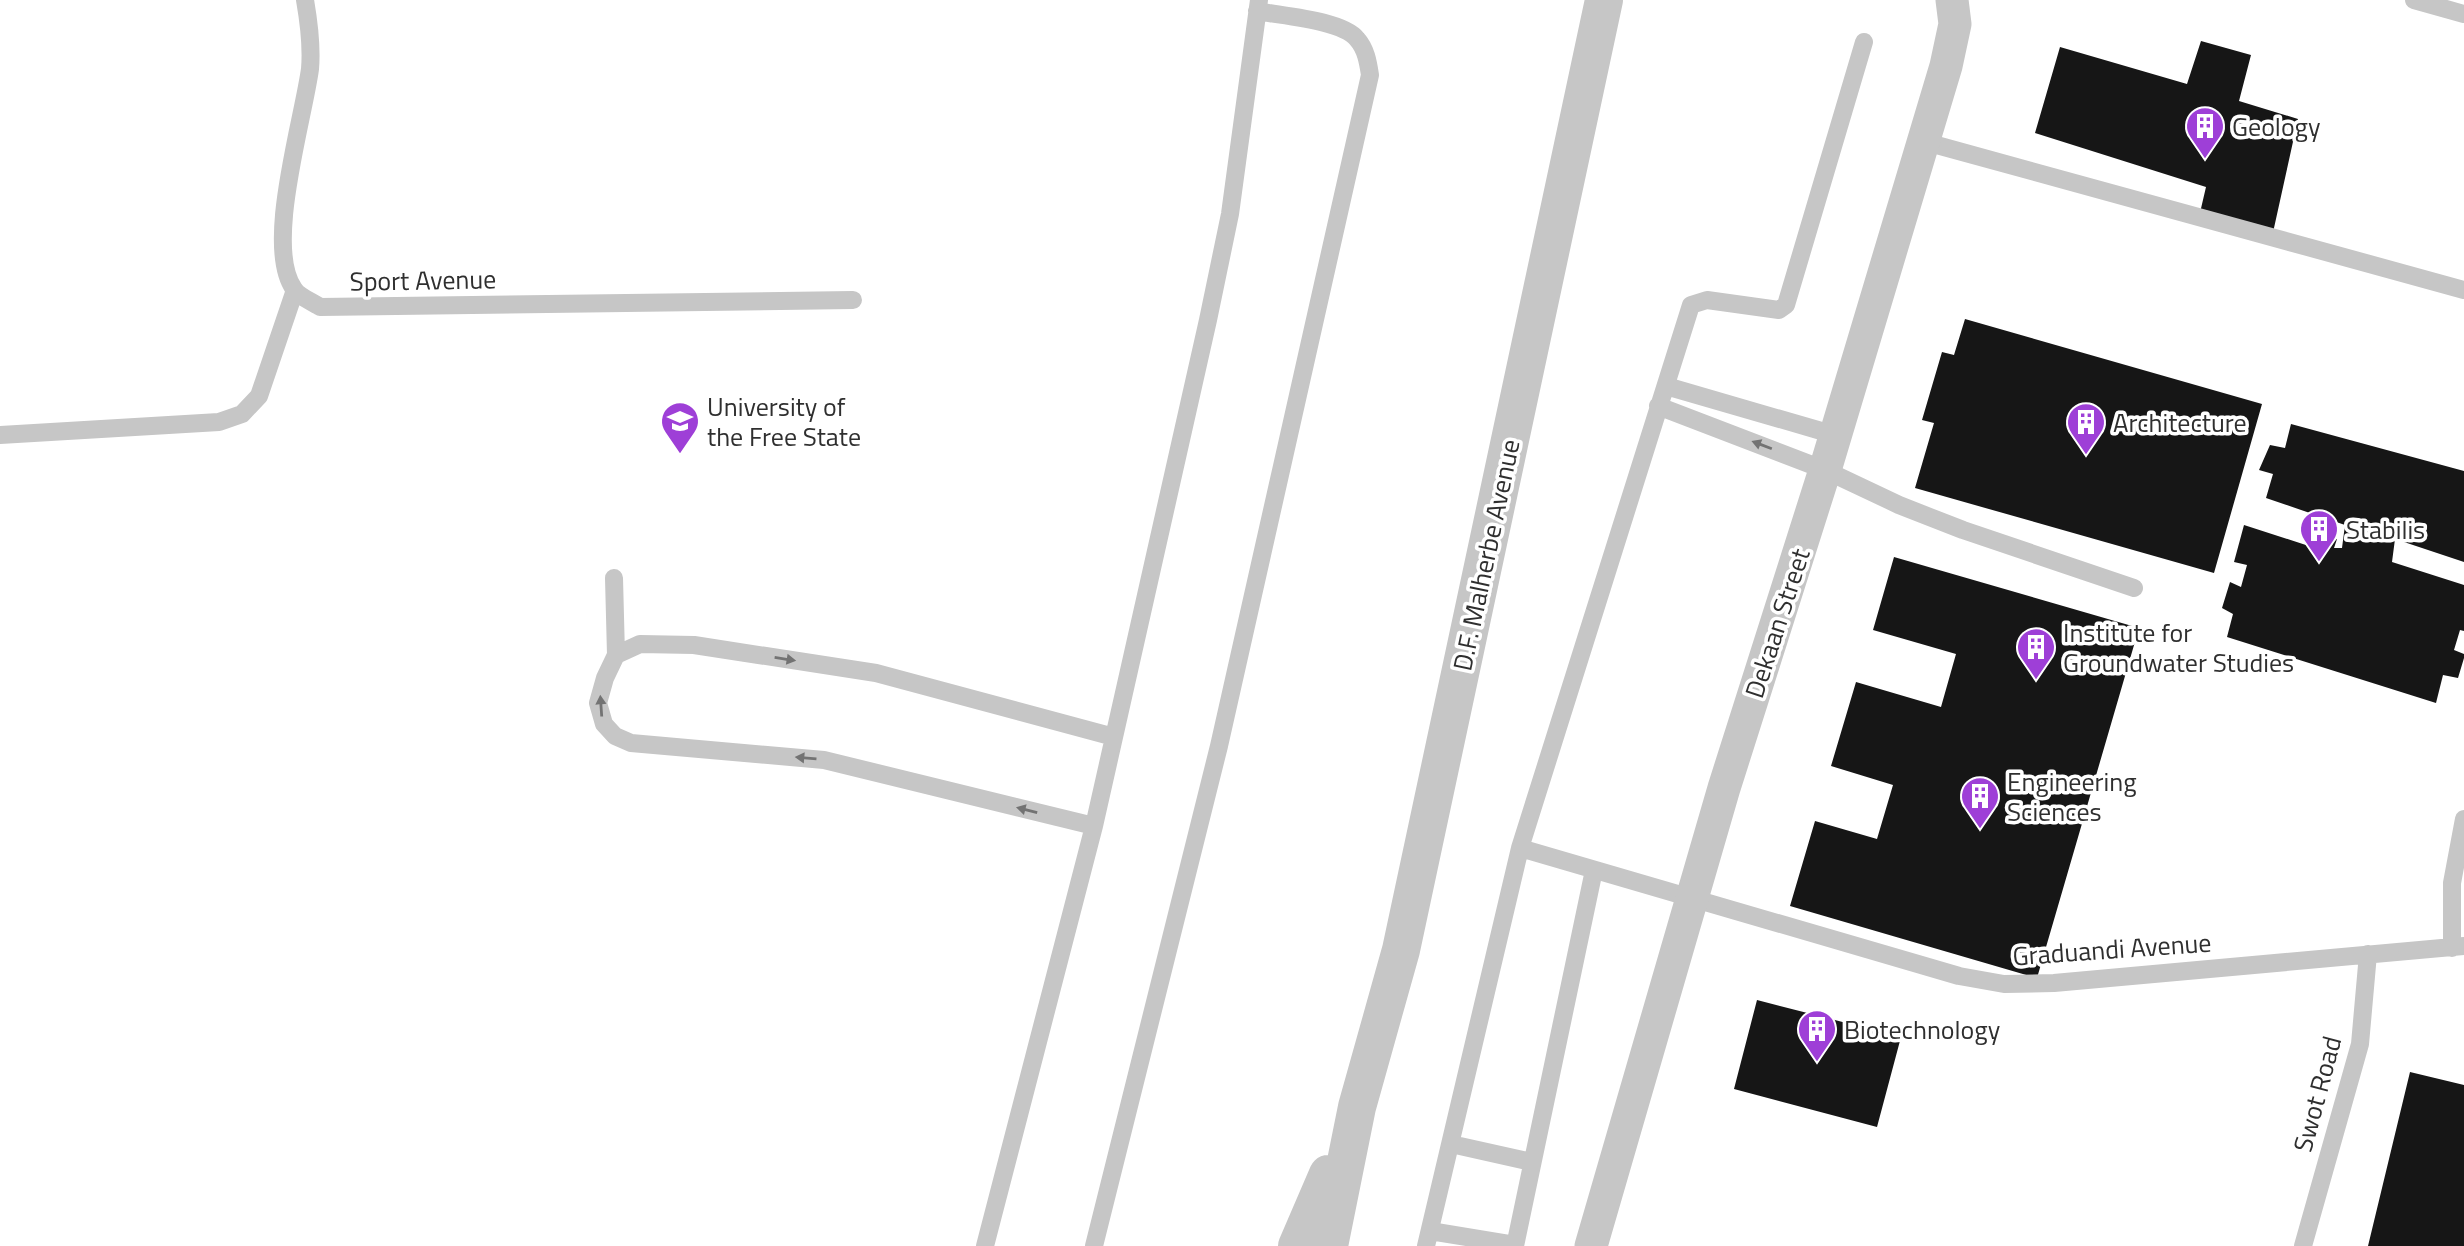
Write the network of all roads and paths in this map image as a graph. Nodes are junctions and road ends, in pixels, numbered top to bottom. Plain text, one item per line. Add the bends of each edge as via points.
1 (305, 0) edge
2 (1604, 0) edge
3 (1952, 0) edge
4 (2414, 0) edge
5 (1258, 6) edge
6 (2464, 14) edge
7 (1864, 42) dead end
8 (1922, 141) junction
9 (295, 290) junction
10 (2464, 290) edge
11 (853, 300) dead end
12 (1666, 386) junction
13 (1658, 406) junction
14 (0, 435) edge
15 (1835, 435) junction
16 (1825, 470) junction
17 (614, 578) dead end
18 (2134, 588) dead end
19 (616, 655) junction
20 (1114, 737) junction
21 (2464, 819) edge
22 (1094, 826) junction
23 (1520, 848) junction
24 (1594, 870) junction
25 (1692, 896) junction
26 (2458, 947) edge
27 (2368, 954) junction
28 (1357, 1107) junction
29 (1451, 1144) junction
30 (1532, 1162) junction
31 (1428, 1239) edge
32 (985, 1246) edge
33 (1094, 1246) edge
34 (1297, 1246) edge
35 (1329, 1246) edge
36 (1515, 1246) edge
37 (1591, 1246) edge
38 (2303, 1246) edge

1 - 9 lane via 310,67 282,232 284,265
2 - 28 street, D.F. Malherbe Avenue via 1401,950
3 - 8 street, Dekaan Street via 1955,24
4 - 6 lane
5 - 20 lane via 1230,214
5 - 33 lane via 1339,27 1357,37 1370,75 1219,746
7 - 12 lane via 1786,305 1779,310 1707,300 1691,306
8 - 10 lane
8 - 15 street, Dekaan Street
9 - 11 lane, Sport Avenue via 320,307
9 - 14 lane via 260,396 242,414 219,422
12 - 13 lane
12 - 15 lane
16 -> 13 lane
13 - 23 lane
15 - 16 street, Dekaan Street
16 - 18 lane via 1963,530
16 - 25 street, Dekaan Street
17 - 19 lane
19 -> 20 lane via 640,644 694,645 876,673
22 -> 19 lane via 824,760 631,743 615,736 598,703
20 - 22 lane
21 - 26 lane via 2452,883
22 - 32 lane
23 - 24 lane, Graduandi Avenue
23 - 29 lane
24 - 25 lane, Graduandi Avenue
24 - 30 lane
25 - 27 lane, Graduandi Avenue via 1959,976 2004,984
25 - 37 street, Dekaan Street
26 - 27 lane, Graduandi Avenue
27 - 38 lane, Swot Road via 2360,1044
28 - 34 street, D.F. Malherbe Avenue
28 - 35 street, D.F. Malherbe Avenue
29 - 30 lane
29 - 31 lane
30 - 36 lane
31 - 36 lane

